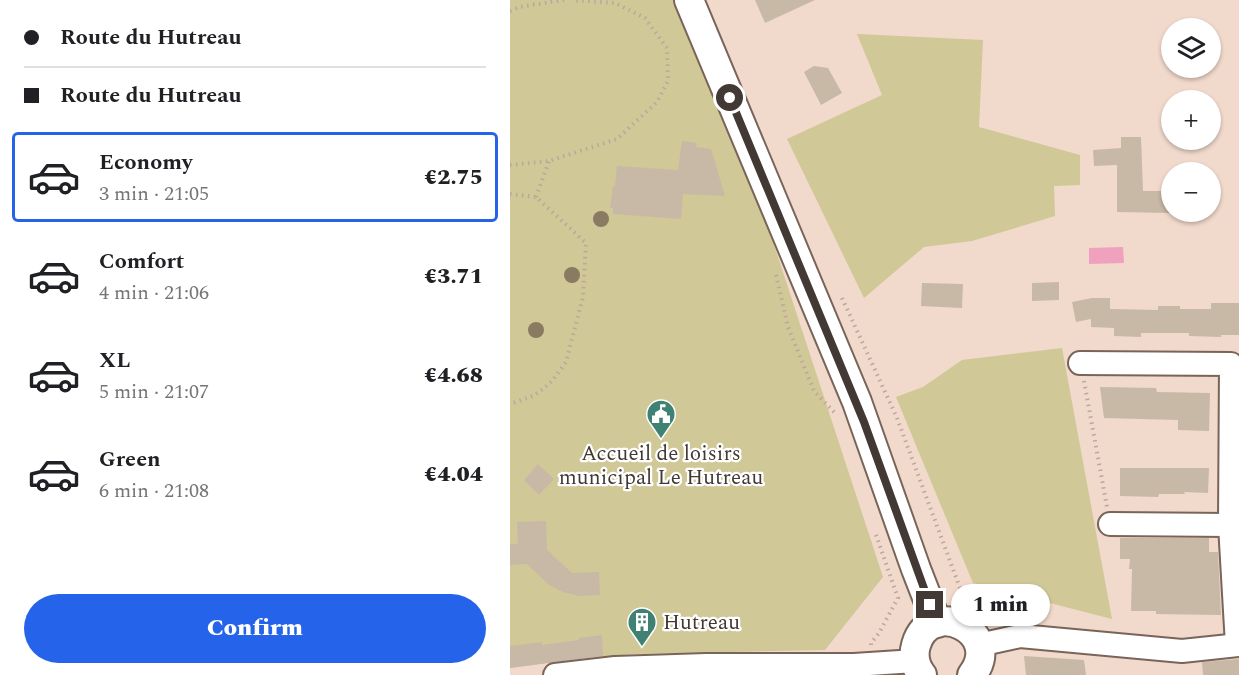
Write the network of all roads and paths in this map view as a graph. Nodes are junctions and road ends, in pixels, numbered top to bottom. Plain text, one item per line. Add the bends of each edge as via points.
1 (564, 0) edge
2 (572, 0) edge
3 (689, 0) edge
4 (510, 11) edge
5 (549, 161) junction
6 (510, 165) edge
7 (510, 194) edge
8 (536, 197) junction
9 (1080, 363) joint
10 (510, 404) edge
11 (1110, 524) joint
12 (1230, 525) junction
13 (893, 586) dead end
14 (937, 623) junction
15 (979, 645) junction
16 (1238, 645) edge
17 (872, 664) junction
18 (919, 668) edge
19 (555, 675) edge
20 (972, 675) edge

1 - 4 path
2 - 5 path via 615,3 645,18 667,48 668,81 657,102 617,139
3 - 14 street via 860,412
5 - 6 path
5 - 8 path
7 - 8 path
8 - 10 path via 586,243 583,297 560,372 533,396
9 - 11 path
9 - 12 street via 1231,364
11 - 12 street
12 - 16 street
13 - 17 path via 898,598 872,643
14 - 15 street via 958,623 974,635
14 - 18 street via 928,627 916,642 914,651
15 - 16 street via 1020,636 1182,651
15 - 20 street via 978,664
17 - 18 street
17 - 19 street via 615,668

